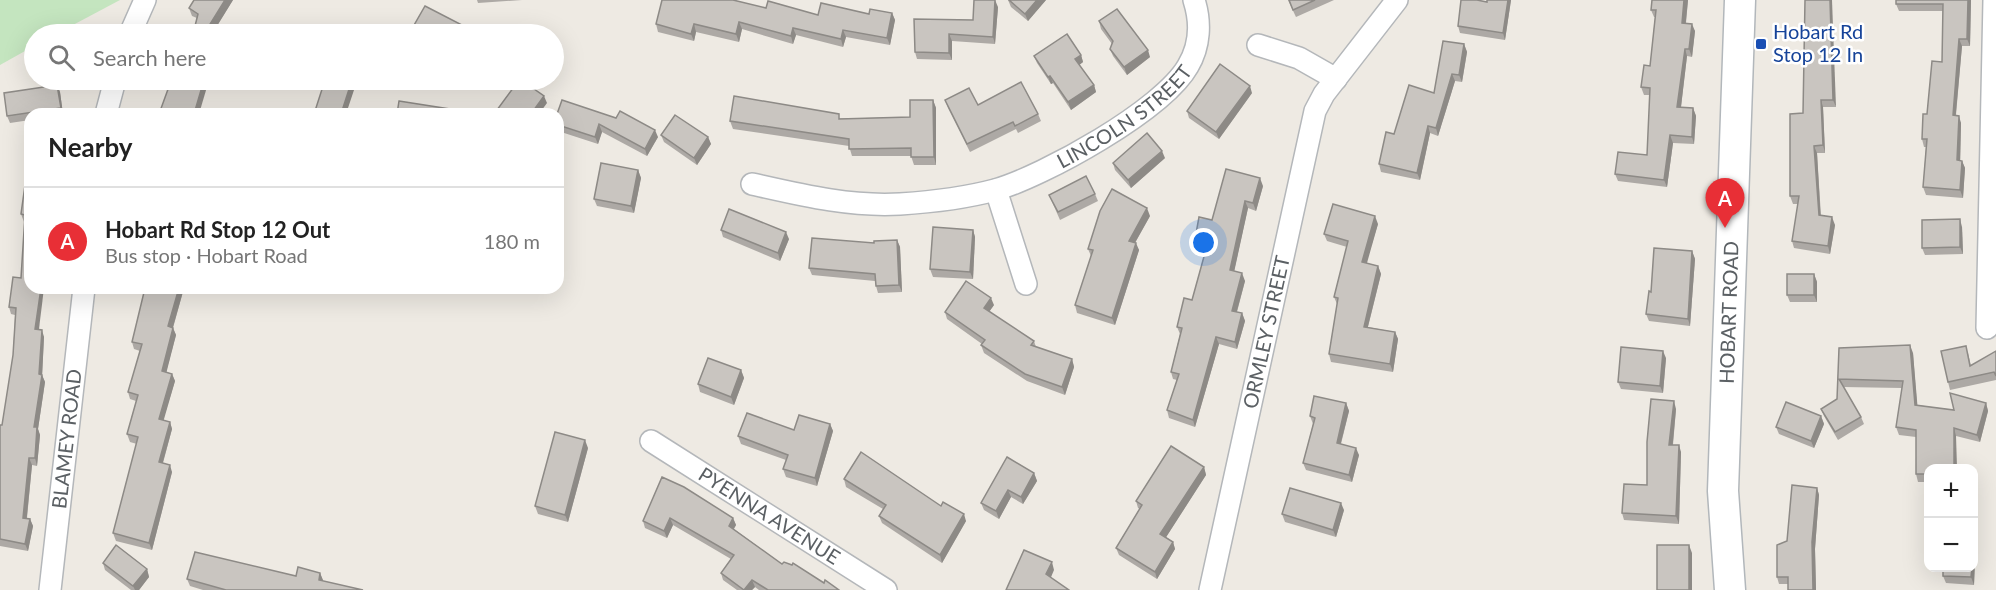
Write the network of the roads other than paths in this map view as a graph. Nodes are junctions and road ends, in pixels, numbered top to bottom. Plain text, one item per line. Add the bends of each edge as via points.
1 (145, 0) edge
2 (1194, 0) edge
3 (1397, 0) edge
4 (1740, 0) edge
5 (1995, 0) edge
6 (134, 24) edge
7 (1258, 45) dead end
8 (1336, 79) junction
9 (113, 90) edge
10 (108, 108) edge
11 (752, 184) dead end
12 (996, 190) junction
13 (1026, 284) dead end
14 (83, 294) edge
15 (1988, 328) dead end
16 (651, 441) dead end
17 (50, 590) edge
18 (886, 590) edge
19 (1210, 590) edge
20 (1730, 590) edge

1 - 6 street
2 - 12 street, LINCOLN STREET via 1199,29 1196,49 1176,81 1095,142
3 - 8 street, ORMLEY STREET
4 - 20 main road, HOBART ROAD via 1723,491
5 - 15 street
7 - 8 street via 1299,58
8 - 19 street, ORMLEY STREET via 1319,102 1308,134
9 - 10 street
11 - 12 street, LINCOLN STREET via 850,203 899,204
12 - 13 street
14 - 17 street, BLAMEY ROAD
16 - 18 street, PYENNA AVENUE

